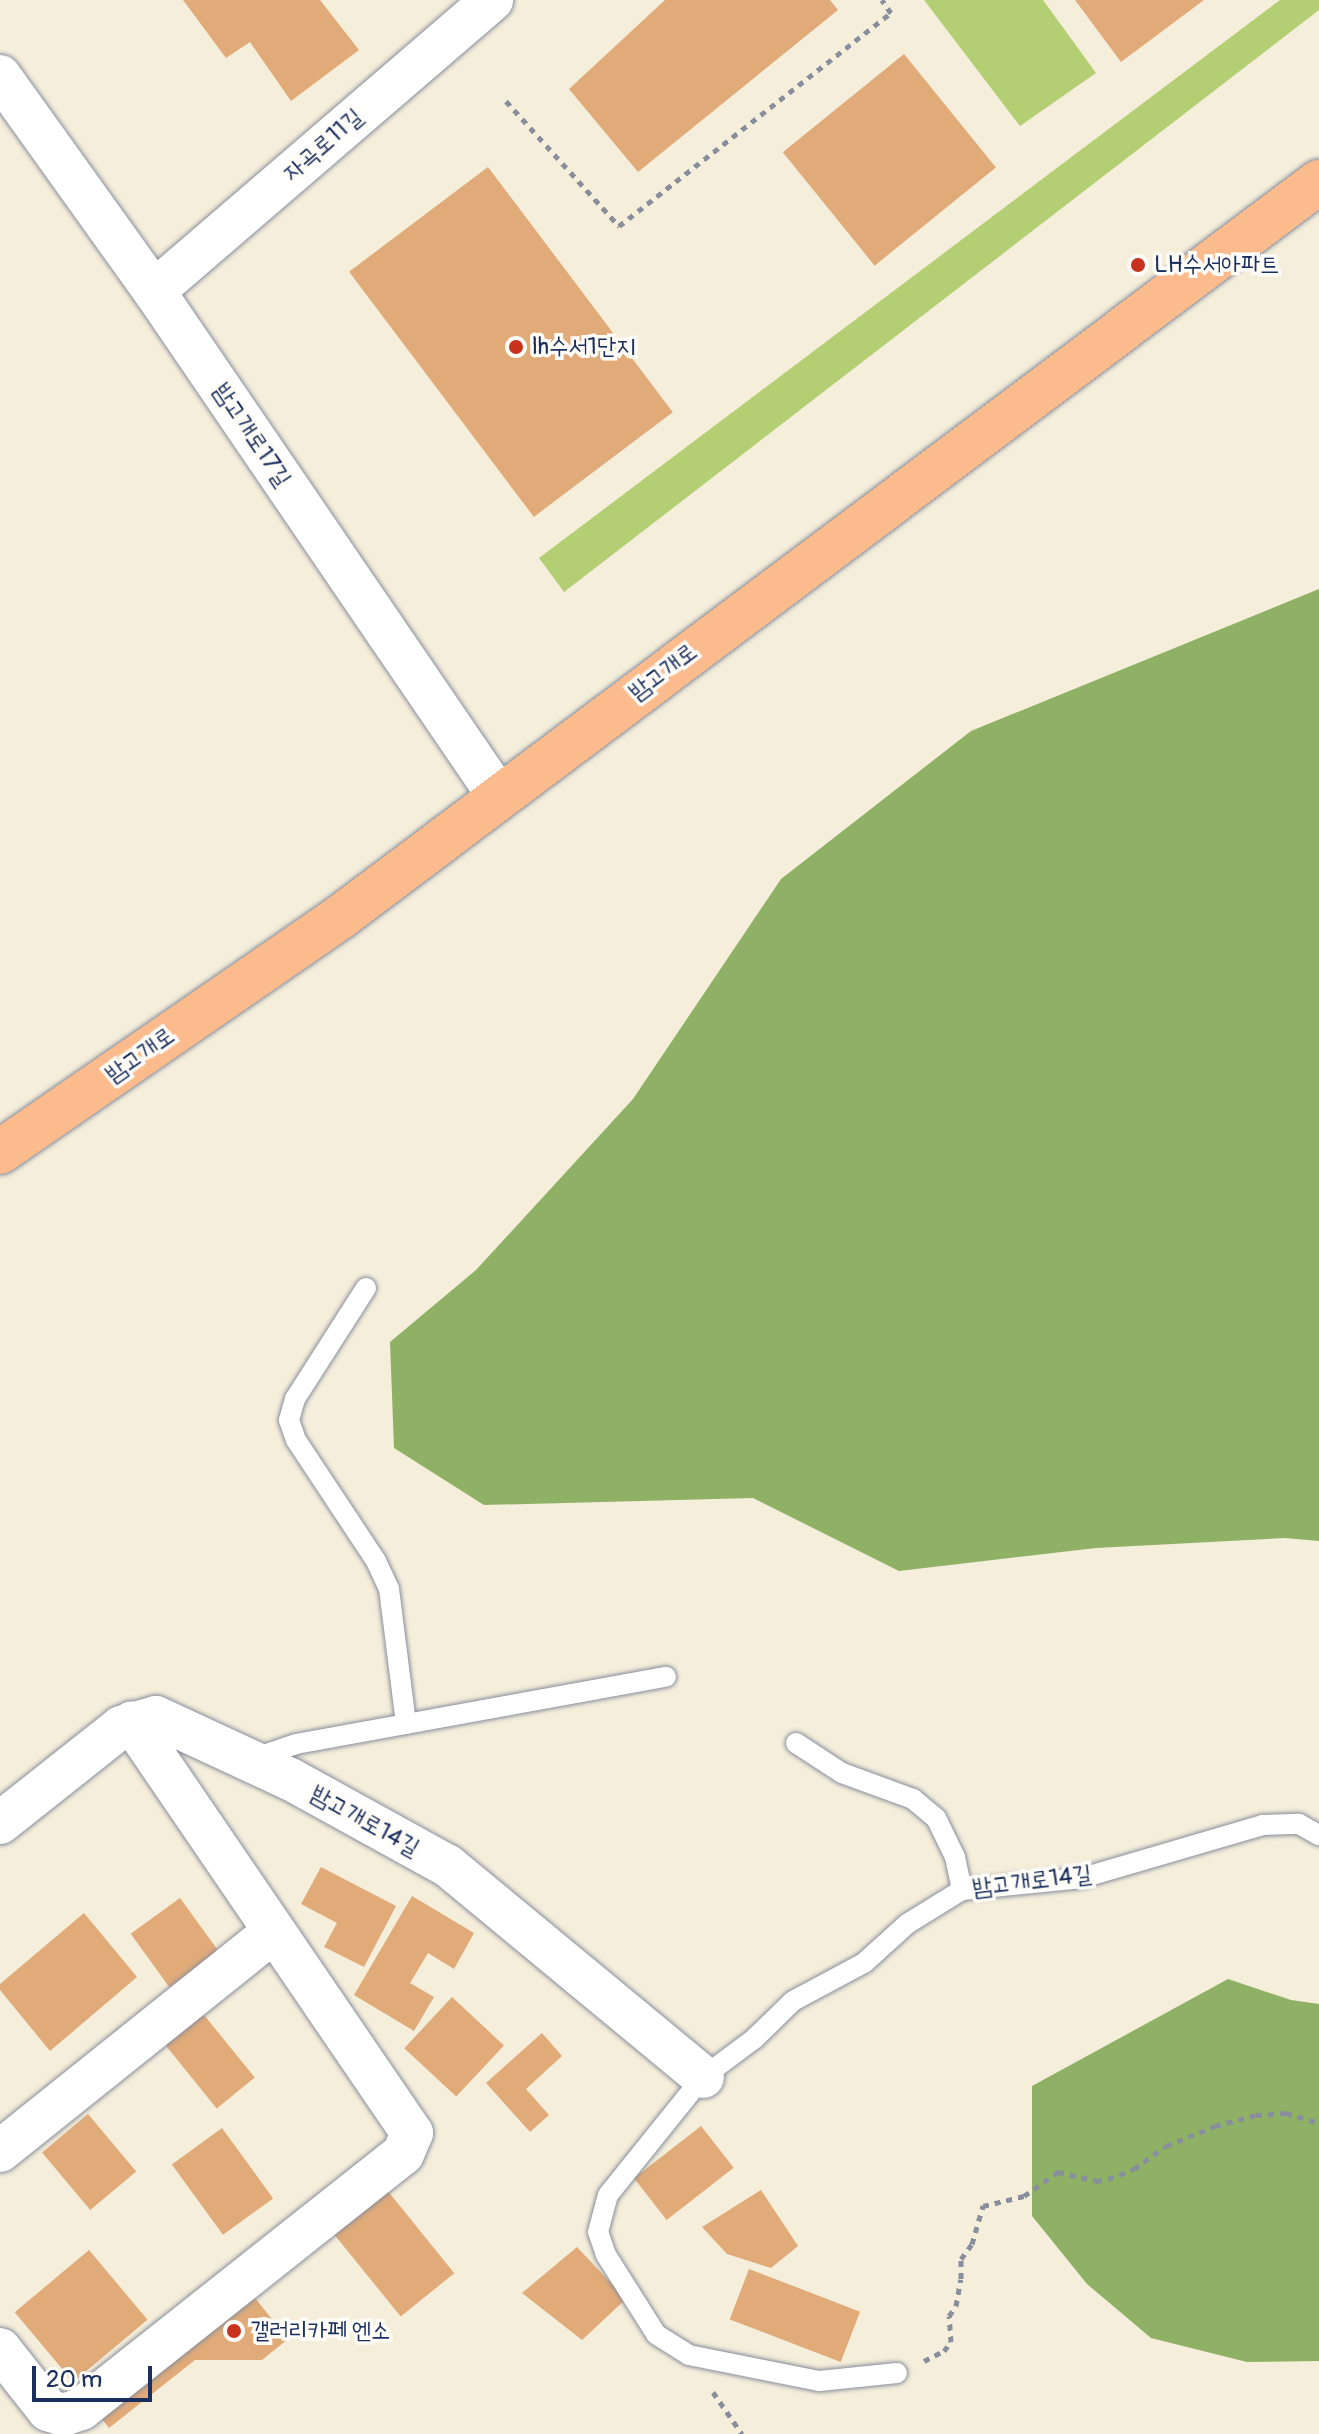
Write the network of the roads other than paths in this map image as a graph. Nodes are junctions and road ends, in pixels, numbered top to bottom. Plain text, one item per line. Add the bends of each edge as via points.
1 (492, 0) edge
2 (0, 76) edge
3 (1319, 182) edge
4 (154, 291) junction
5 (499, 797) junction
6 (0, 1152) edge
7 (366, 1288) dead end
8 (666, 1677) dead end
9 (132, 1722) junction
10 (406, 1724) junction
11 (796, 1743) dead end
12 (248, 1760) junction
13 (0, 1823) edge
14 (1319, 1835) edge
15 (962, 1890) junction
16 (273, 1932) junction
17 (703, 2077) junction
18 (0, 2151) edge
19 (0, 2349) edge
20 (897, 2373) road end

1 - 4 street, 자곡로11길
2 - 4 street, 밤고개로17길
3 - 5 main road, 밤고개로
4 - 5 street, 밤고개로17길
5 - 6 main road, 밤고개로 via 343,915
7 - 10 lane via 295,1399 289,1420 296,1440 389,1589
8 - 10 lane
9 - 12 street, 밤고개로14길 via 156,1717
9 - 13 street
9 - 16 street
10 - 12 lane via 296,1744
11 - 15 lane via 842,1773 913,1799 936,1818 955,1857
12 - 17 street, 밤고개로14길 via 448,1866
14 - 15 lane, 밤고개로14길 via 1299,1824 1263,1825 1082,1878
15 - 17 lane, 밤고개로14길 via 907,1924 864,1963 793,2001
16 - 18 street
16 - 19 street via 412,2133 403,2154 81,2409 63,2415 48,2410
17 - 20 lane, 밤고개로14길 via 608,2195 600,2215 598,2232 606,2255 656,2334 689,2355 819,2381

